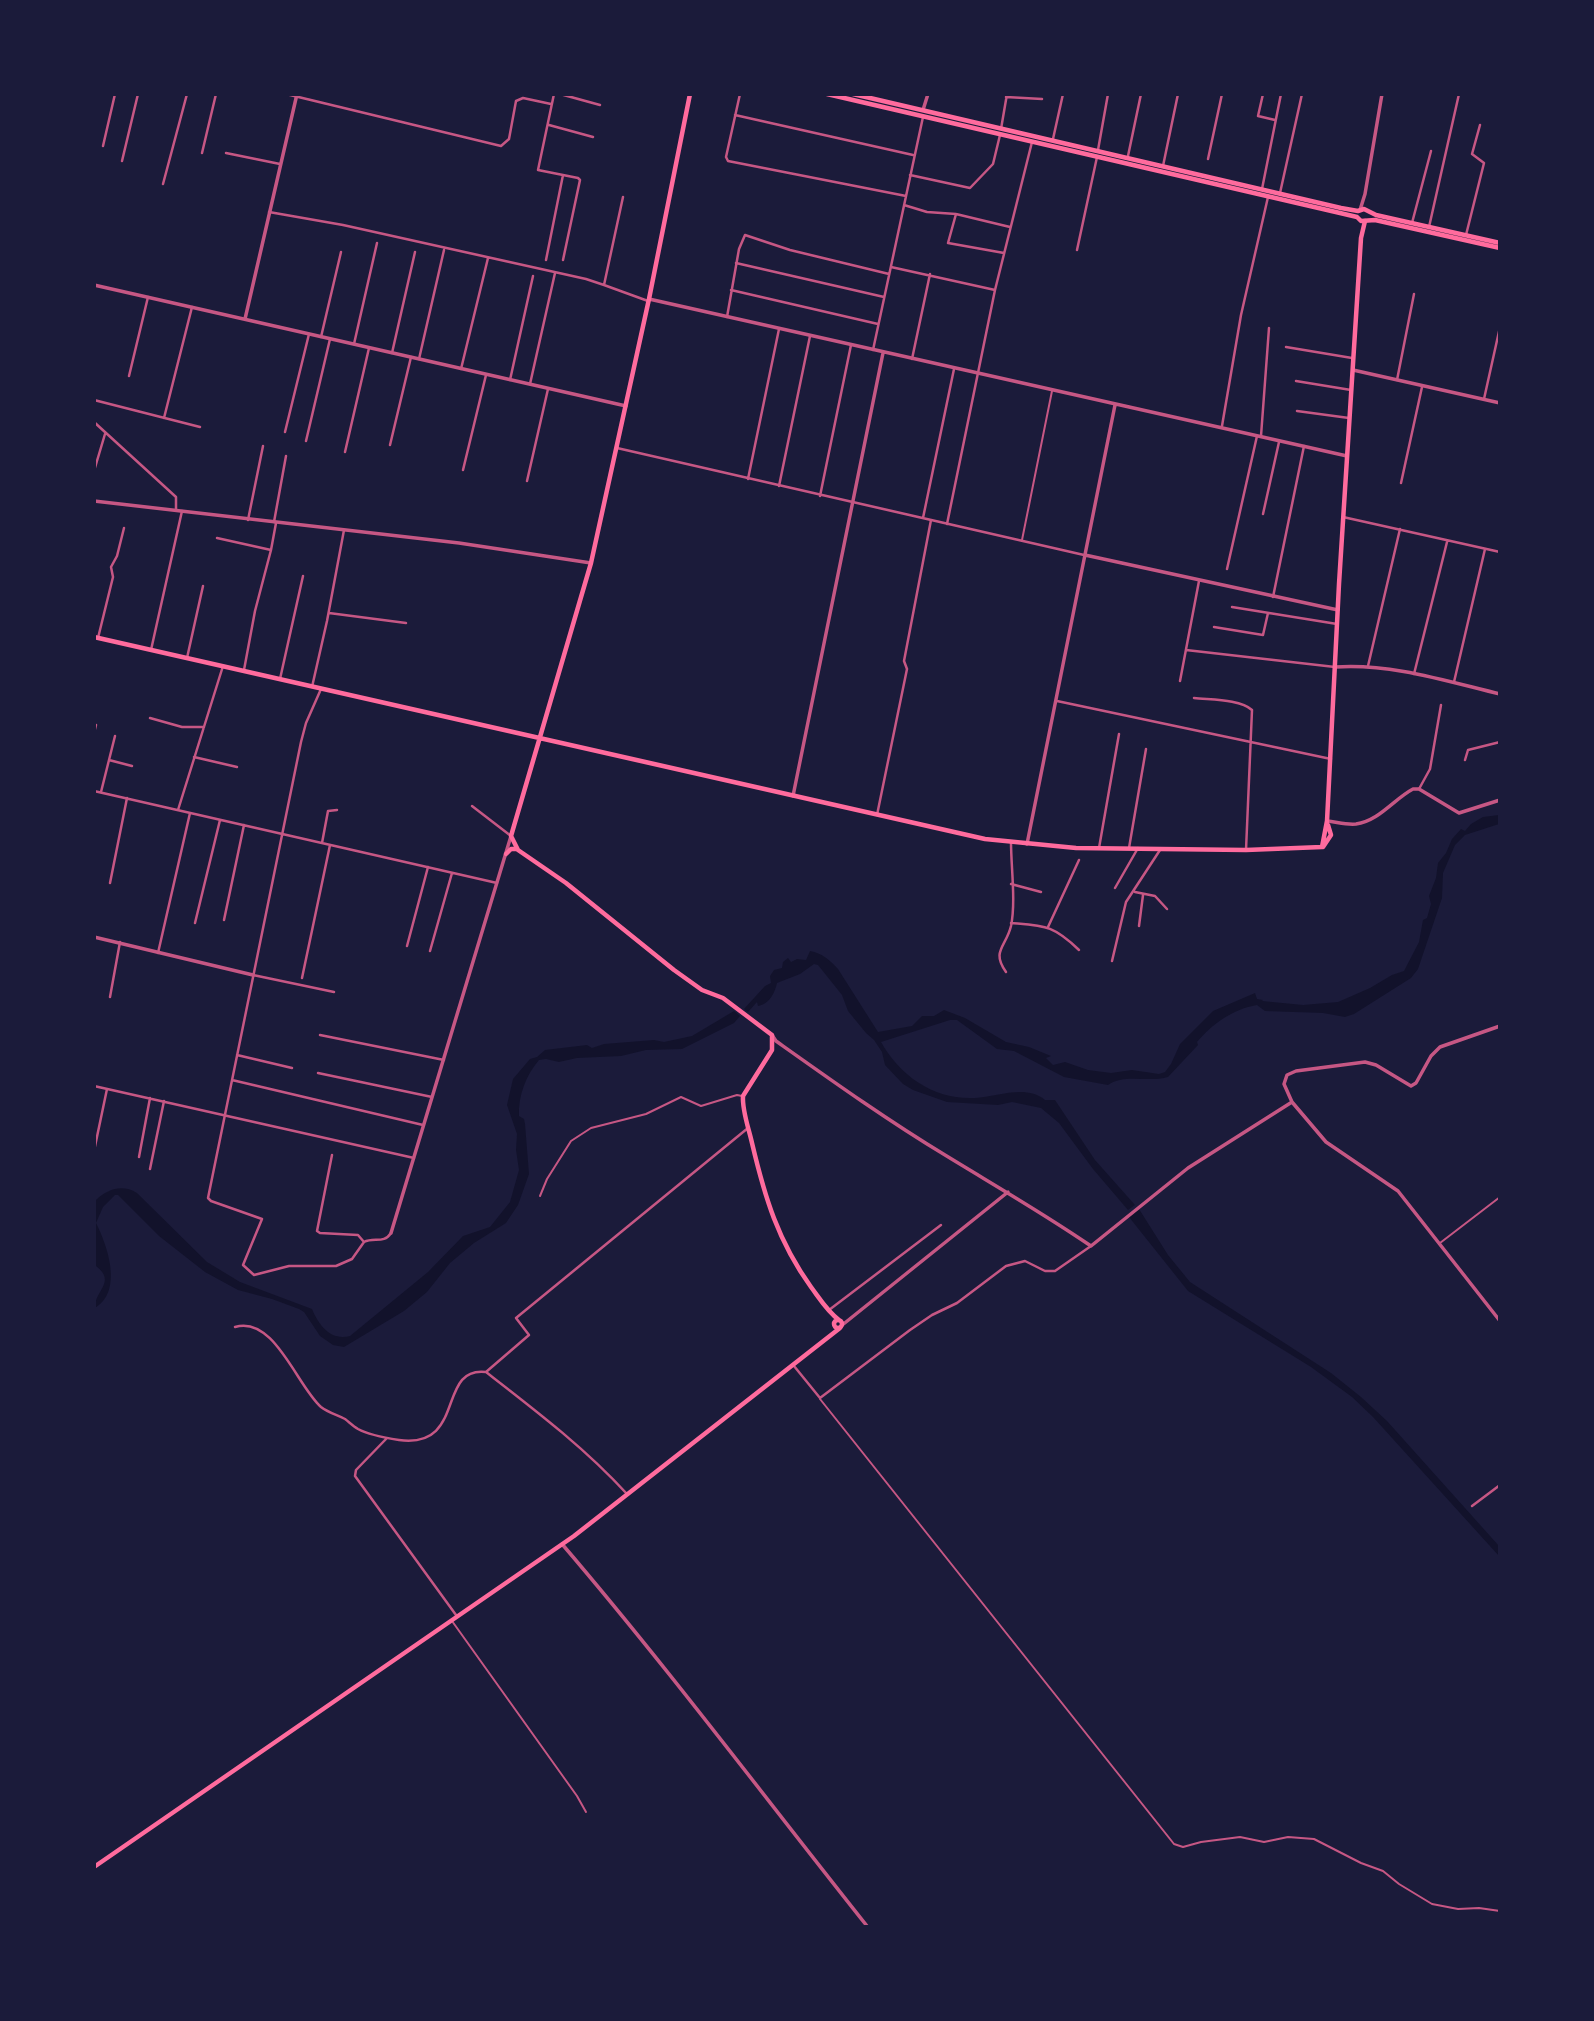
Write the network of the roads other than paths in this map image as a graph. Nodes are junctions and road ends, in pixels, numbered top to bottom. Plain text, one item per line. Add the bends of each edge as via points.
1 (115, 94) edge
2 (138, 94) edge
3 (187, 94) edge
4 (216, 94) edge
5 (286, 94) edge
6 (554, 94) edge
7 (560, 94) edge
8 (690, 94) edge
9 (740, 94) edge
10 (827, 94) edge
11 (853, 94) edge
12 (928, 94) edge
13 (1063, 94) edge
14 (1108, 94) edge
15 (1141, 94) edge
16 (1178, 94) edge
17 (1222, 94) edge
18 (1263, 94) edge
19 (1281, 94) edge
20 (1302, 94) edge
21 (1382, 94) edge
22 (1459, 94) edge
23 (297, 96) edge
24 (1006, 96) edge
25 (1042, 99) dead end
26 (551, 104) junction
27 (600, 105) dead end
28 (923, 113) junction
29 (735, 115) junction
30 (1276, 120) junction
31 (548, 125) junction
32 (1480, 125) dead end
33 (1000, 132) junction
34 (593, 137) dead end
35 (1052, 141) junction
36 (1032, 142) junction
37 (103, 146) dead end
38 (1431, 151) dead end
39 (202, 153) dead end
40 (226, 153) dead end
41 (1097, 154) junction
42 (915, 156) junction
43 (1128, 158) junction
44 (1208, 159) dead end
45 (122, 161) dead end
46 (280, 164) junction
47 (1163, 166) junction
48 (564, 175) junction
49 (910, 175) junction
50 (163, 184) dead end
51 (1262, 189) junction
52 (1280, 193) junction
53 (1365, 194) junction
54 (906, 196) junction
55 (1268, 197) junction
56 (623, 198) dead end
57 (904, 205) junction
58 (269, 212) junction
59 (956, 214) junction
60 (1358, 214) junction
61 (1367, 216) junction
62 (1412, 223) junction
63 (1010, 227) junction
64 (1429, 227) junction
65 (1466, 235) junction
66 (1361, 238) junction
67 (377, 243) dead end
68 (1500, 243) edge
69 (444, 248) junction
70 (1500, 248) edge
71 (1077, 250) dead end
72 (341, 252) dead end
73 (415, 252) dead end
74 (1004, 253) junction
75 (488, 258) junction
76 (546, 260) dead end
77 (563, 260) dead end
78 (736, 263) junction
79 (891, 267) junction
80 (555, 273) junction
81 (889, 274) junction
82 (930, 274) junction
83 (533, 276) dead end
84 (604, 285) junction
85 (95, 286) edge
86 (731, 290) junction
87 (995, 290) junction
88 (1414, 294) dead end
89 (148, 297) junction
90 (884, 297) junction
91 (648, 300) junction
92 (192, 307) junction
93 (727, 317) junction
94 (245, 319) junction
95 (878, 324) junction
96 (1500, 327) edge
97 (1269, 328) dead end
98 (779, 329) junction
99 (309, 334) junction
100 (810, 336) junction
101 (321, 337) junction
102 (330, 339) junction
103 (354, 344) junction
104 (851, 345) junction
105 (1286, 346) dead end
106 (369, 348) junction
107 (873, 350) junction
108 (392, 353) junction
109 (883, 353) junction
110 (411, 357) junction
111 (1353, 358) junction
112 (418, 359) junction
113 (912, 359) junction
114 (461, 369) junction
115 (954, 369) junction
116 (1353, 370) junction
117 (486, 374) junction
118 (978, 374) junction
119 (130, 376) dead end
120 (510, 380) junction
121 (1397, 380) junction
122 (1296, 381) dead end
123 (530, 384) junction
124 (1422, 386) junction
125 (548, 388) junction
126 (1352, 390) junction
127 (1052, 391) junction
128 (94, 400) edge
129 (1484, 400) junction
130 (1500, 403) edge
131 (1115, 405) junction
132 (626, 406) junction
133 (1297, 411) dead end
134 (164, 418) junction
135 (1350, 418) junction
136 (94, 422) edge
137 (200, 427) dead end
138 (1221, 428) junction
139 (285, 432) dead end
140 (106, 433) junction
141 (1259, 436) junction
142 (1279, 440) junction
143 (306, 441) dead end
144 (390, 445) dead end
145 (263, 446) dead end
146 (1304, 446) junction
147 (617, 448) junction
148 (345, 452) dead end
149 (286, 456) dead end
150 (1347, 456) junction
151 (463, 470) dead end
152 (94, 471) edge
153 (748, 478) junction
154 (527, 481) dead end
155 (1401, 483) dead end
156 (779, 486) junction
157 (820, 496) junction
158 (94, 501) edge
159 (853, 503) junction
160 (176, 510) junction
161 (182, 511) junction
162 (1264, 514) dead end
163 (1343, 517) junction
164 (923, 518) junction
165 (248, 520) junction
166 (931, 520) junction
167 (275, 523) junction
168 (947, 524) junction
169 (124, 528) dead end
170 (1399, 529) junction
171 (344, 530) junction
172 (217, 538) dead end
173 (1447, 540) junction
174 (1021, 541) junction
175 (1485, 549) junction
176 (271, 550) junction
177 (1500, 552) edge
178 (1085, 555) junction
179 (591, 563) junction
180 (1227, 569) dead end
181 (303, 576) dead end
182 (1199, 581) junction
183 (203, 586) dead end
184 (1273, 597) junction
185 (1231, 607) dead end
186 (1338, 610) junction
187 (329, 613) junction
188 (1268, 613) junction
189 (406, 623) dead end
190 (1337, 624) junction
191 (1214, 627) dead end
192 (96, 637) edge
193 (151, 650) junction
194 (1186, 650) junction
195 (187, 658) junction
196 (223, 666) junction
197 (1335, 667) junction
198 (1368, 667) junction
199 (244, 671) junction
200 (1414, 674) junction
201 (280, 679) junction
202 (1180, 681) dead end
203 (1454, 682) junction
204 (312, 687) junction
205 (321, 689) junction
206 (1500, 694) edge
207 (1194, 698) dead end
208 (1055, 701) junction
209 (1441, 705) dead end
210 (150, 718) dead end
211 (96, 724) dead end
212 (204, 727) junction
213 (94, 733) edge
214 (1119, 734) dead end
215 (115, 736) dead end
216 (540, 739) junction
217 (1500, 742) edge
218 (1250, 743) junction
219 (1146, 749) dead end
220 (194, 757) junction
221 (1331, 759) junction
222 (109, 760) junction
223 (1465, 760) dead end
224 (132, 766) dead end
225 (237, 767) dead end
226 (1419, 789) junction
227 (94, 791) edge
228 (101, 792) junction
229 (793, 796) junction
230 (127, 799) junction
231 (1500, 800) edge
232 (472, 806) dead end
233 (178, 810) junction
234 (337, 810) dead end
235 (190, 813) junction
236 (877, 815) junction
237 (220, 820) junction
238 (1327, 822) junction
239 (244, 825) junction
240 (282, 834) junction
241 (511, 836) junction
242 (1011, 842) junction
243 (322, 843) junction
244 (1027, 844) junction
245 (330, 845) junction
246 (1099, 848) junction
247 (1129, 848) junction
248 (1138, 848) junction
249 (1160, 849) junction
250 (518, 850) junction
251 (1245, 850) junction
252 (506, 854) junction
253 (1079, 860) dead end
254 (428, 867) junction
255 (452, 873) junction
256 (110, 883) dead end
257 (497, 883) junction
258 (1011, 884) junction
259 (1115, 888) dead end
260 (1041, 892) dead end
261 (1134, 892) junction
262 (1143, 894) junction
263 (1167, 909) dead end
264 (224, 920) dead end
265 (195, 922) dead end
266 (1011, 923) junction
267 (1139, 926) dead end
268 (1048, 927) junction
269 (94, 937) edge
270 (120, 942) junction
271 (407, 946) dead end
272 (1079, 950) dead end
273 (430, 951) dead end
274 (158, 953) junction
275 (1112, 961) dead end
276 (1006, 972) dead end
277 (253, 975) junction
278 (302, 978) dead end
279 (334, 992) dead end
280 (110, 997) dead end
281 (1500, 1026) edge
282 (770, 1033) junction
283 (320, 1035) dead end
284 (783, 1045) junction
285 (772, 1050) junction
286 (237, 1055) junction
287 (444, 1060) junction
288 (292, 1068) dead end
289 (318, 1073) dead end
290 (232, 1080) junction
291 (94, 1086) edge
292 (107, 1089) junction
293 (743, 1096) junction
294 (150, 1097) junction
295 (432, 1097) junction
296 (164, 1101) junction
297 (1292, 1102) junction
298 (225, 1115) junction
299 (424, 1125) junction
300 (748, 1128) junction
301 (94, 1151) edge
302 (332, 1155) dead end
303 (139, 1157) dead end
304 (414, 1158) junction
305 (150, 1169) dead end
306 (1008, 1192) junction
307 (540, 1196) dead end
308 (1500, 1197) edge
309 (941, 1225) dead end
310 (391, 1233) joint
311 (364, 1242) junction
312 (1440, 1243) junction
313 (1091, 1246) junction
314 (829, 1311) junction
315 (1500, 1321) edge
316 (839, 1323) junction
317 (235, 1327) dead end
318 (792, 1363) junction
319 (486, 1372) junction
320 (820, 1398) junction
321 (387, 1438) junction
322 (1500, 1485) edge
323 (627, 1494) junction
324 (1472, 1506) dead end
325 (562, 1544) junction
326 (457, 1616) junction
327 (451, 1620) junction
328 (586, 1811) dead end
329 (94, 1867) edge
330 (1500, 1911) edge
331 (867, 1927) edge

1 - 37 street
2 - 45 street
3 - 50 street
4 - 39 street
5 - 23 street
6 - 26 street
7 - 27 street
8 - 91 main road
9 - 29 street
10 - 28 main road
11 - 28 main road
12 - 28 street
13 - 35 street
14 - 41 street
15 - 43 street
16 - 47 street
17 - 44 street
18 - 30 street via 1258,116
19 - 30 street
20 - 52 street
21 - 53 street
22 - 64 street
23 - 26 street via 501,146 509,139 516,101 523,98
23 - 46 street
24 - 25 street
24 - 33 street
26 - 31 street
28 - 33 main road
28 - 42 street
29 - 42 street
29 - 54 street via 728,161
30 - 51 street
31 - 34 street
31 - 48 street via 538,170
32 - 65 street via 1472,153 1484,163
33 - 35 main road
33 - 36 main road
33 - 49 street via 993,164 970,188
35 - 41 main road
36 - 41 main road
36 - 63 street
38 - 62 street
40 - 46 street
41 - 43 main road
41 - 55 main road
41 - 71 street
42 - 49 street
43 - 47 main road
46 - 58 street
47 - 51 main road
48 - 76 street
48 - 77 street via 580,180
49 - 54 street
51 - 52 main road
52 - 60 main road
53 - 60 street
53 - 61 street
54 - 57 street
55 - 60 main road
55 - 138 street
56 - 84 street
57 - 59 street
57 - 79 street
58 - 69 street
58 - 94 street
59 - 63 street
59 - 74 street via 948,243
60 - 61 main road
60 - 61 main road
60 - 66 main road
61 - 62 main road
61 - 66 main road
61 - 70 main road
62 - 64 main road
63 - 74 street
64 - 65 main road
65 - 68 main road
66 - 111 main road
67 - 103 street
69 - 75 street
69 - 112 street
72 - 101 street
73 - 108 street
74 - 87 street
75 - 80 street
75 - 114 street
78 - 81 street via 745,235
78 - 86 street
78 - 90 street
79 - 81 street
79 - 82 street
80 - 84 street
80 - 123 street
81 - 90 street
82 - 87 street
82 - 113 street
83 - 120 street
84 - 91 street
85 - 89 street
86 - 93 street
86 - 95 street
87 - 118 street
88 - 121 street
89 - 92 street
89 - 119 street
90 - 95 street
91 - 93 street
91 - 132 main road
92 - 94 street
92 - 134 street
93 - 98 street
94 - 99 street
95 - 107 street
96 - 129 street
97 - 141 street
98 - 100 street
98 - 153 street
99 - 101 street
99 - 139 street
100 - 104 street
100 - 156 street
101 - 102 street
102 - 103 street
102 - 143 street
103 - 106 street
104 - 107 street
104 - 157 street
105 - 111 street
106 - 108 street
106 - 148 street
107 - 109 street
108 - 110 street
109 - 113 street
109 - 159 street
110 - 112 street
110 - 144 street
111 - 116 main road
112 - 114 street
113 - 115 street
114 - 117 street
115 - 118 street
115 - 164 street
116 - 121 street
116 - 126 main road
117 - 120 street
117 - 151 street
118 - 127 street
118 - 168 street
120 - 123 street
121 - 124 street
122 - 126 street
123 - 125 street
124 - 129 street
124 - 155 street
125 - 132 street
125 - 154 street
126 - 135 main road
127 - 131 street
127 - 174 lane
128 - 134 street
129 - 130 street
131 - 138 street
131 - 178 street
132 - 147 main road
133 - 135 street
134 - 137 street
135 - 150 main road
136 - 140 street
138 - 141 street
140 - 152 street
140 - 160 street via 176,497
141 - 142 street
141 - 180 street
142 - 146 street
142 - 162 street
145 - 165 street
146 - 150 street
146 - 184 street
147 - 153 street
147 - 179 main road
149 - 167 street
150 - 163 main road
153 - 156 street
156 - 157 street
157 - 159 street
158 - 160 street
159 - 164 street
159 - 229 street
160 - 161 street
161 - 165 street
161 - 193 street
163 - 170 street
163 - 186 main road
164 - 166 street
165 - 167 street
166 - 168 street
166 - 236 street
167 - 171 street
167 - 176 street
168 - 174 street
169 - 192 street
170 - 173 street
170 - 198 street
171 - 179 street
171 - 187 street
172 - 176 street
173 - 175 street
173 - 200 street
174 - 178 street
175 - 177 street
175 - 203 street
176 - 199 street
178 - 182 street
178 - 208 street
179 - 216 main road
181 - 201 street
182 - 184 street
182 - 194 street
183 - 195 street
184 - 186 street
185 - 188 street
186 - 190 main road
187 - 189 street
187 - 204 street
188 - 190 street
188 - 191 street via 1263,635
190 - 197 main road
192 - 193 main road
193 - 195 main road
194 - 197 street
194 - 202 street
195 - 196 main road
196 - 199 main road
196 - 212 street
197 - 198 street
197 - 221 main road
198 - 200 street
199 - 201 main road
200 - 203 street
201 - 204 main road
203 - 206 street
204 - 205 main road
205 - 216 main road
205 - 240 street via 306,723
207 - 218 street via 1251,708
208 - 218 street
208 - 244 street
209 - 226 street via 1430,769
210 - 212 street via 182,727
211 - 213 street
212 - 220 street
214 - 246 street
215 - 222 street
216 - 229 main road
216 - 241 main road
217 - 223 street via 1468,750
218 - 221 street
218 - 251 street
219 - 247 street
220 - 225 street
220 - 233 street
221 - 238 main road
222 - 224 street
222 - 228 street
226 - 231 street via 1459,813
226 - 238 street via 1409,790 1363,822
227 - 228 street
228 - 230 street
229 - 236 main road
230 - 233 street
230 - 256 street
232 - 241 street
233 - 235 street
234 - 243 street via 328,811
235 - 237 street
235 - 274 street
236 - 242 main road
237 - 239 street
237 - 265 street
238 - 251 main road via 1331,836 1322,847
239 - 240 street
239 - 264 street
240 - 243 street
240 - 277 street
241 - 250 main road
241 - 252 street
242 - 244 main road
242 - 258 street
243 - 245 street
244 - 246 main road
245 - 254 street
245 - 278 street
246 - 247 main road
247 - 248 main road
248 - 249 main road
248 - 259 street
249 - 251 main road
249 - 261 street
250 - 252 main road
250 - 282 main road via 693,985 723,998
252 - 257 street
253 - 268 street
254 - 255 street
254 - 271 street
255 - 257 street
255 - 273 street
257 - 287 street
258 - 260 street
258 - 266 street
261 - 262 street
261 - 275 street via 1126,902
262 - 263 street via 1158,898
262 - 267 street
266 - 268 street
266 - 276 street via 998,955
268 - 272 street
269 - 270 street
270 - 274 street
270 - 280 street
274 - 277 street
277 - 279 street
277 - 286 street
281 - 297 street via 1440,1047 1411,1086 1365,1062 1296,1071 1284,1084
282 - 284 street
282 - 285 main road
283 - 287 street
284 - 285 street
284 - 306 street
285 - 293 main road
286 - 288 street
286 - 290 street
287 - 295 street
289 - 295 street
290 - 298 street
290 - 299 street
291 - 292 street
292 - 294 street
292 - 301 street
293 - 300 main road
293 - 307 lane via 701,1106 681,1097 646,1114 591,1128 571,1140
294 - 296 street
294 - 303 street
295 - 299 street
296 - 298 street
296 - 305 street
297 - 312 street via 1326,1142 1398,1191
297 - 313 street via 1205,1156
298 - 304 street
298 - 311 street via 208,1198 262,1219 244,1269 257,1275 289,1266 336,1266 352,1259
299 - 304 street
300 - 314 main road via 782,1240
300 - 319 street via 516,1318 529,1335
302 - 311 street via 317,1231 358,1235
304 - 310 street
306 - 313 street
306 - 316 street
308 - 312 lane
309 - 314 street
310 - 311 street via 382,1241
312 - 315 street
313 - 320 street via 1055,1271 1025,1261 1006,1266
314 - 316 main road
316 - 318 main road
317 - 321 street via 253,1327 268,1336 320,1407 359,1430
318 - 320 street
318 - 323 main road
319 - 321 street via 476,1373 458,1386 440,1429 426,1439
319 - 323 street via 576,1444
320 - 330 lane via 1174,1844 1182,1847 1240,1837 1264,1842 1288,1837 1314,1839 1383,1871 1432,1904
321 - 326 street via 355,1476
322 - 324 street
323 - 325 main road
325 - 326 main road
325 - 331 street
326 - 327 main road
327 - 328 lane
327 - 329 main road

